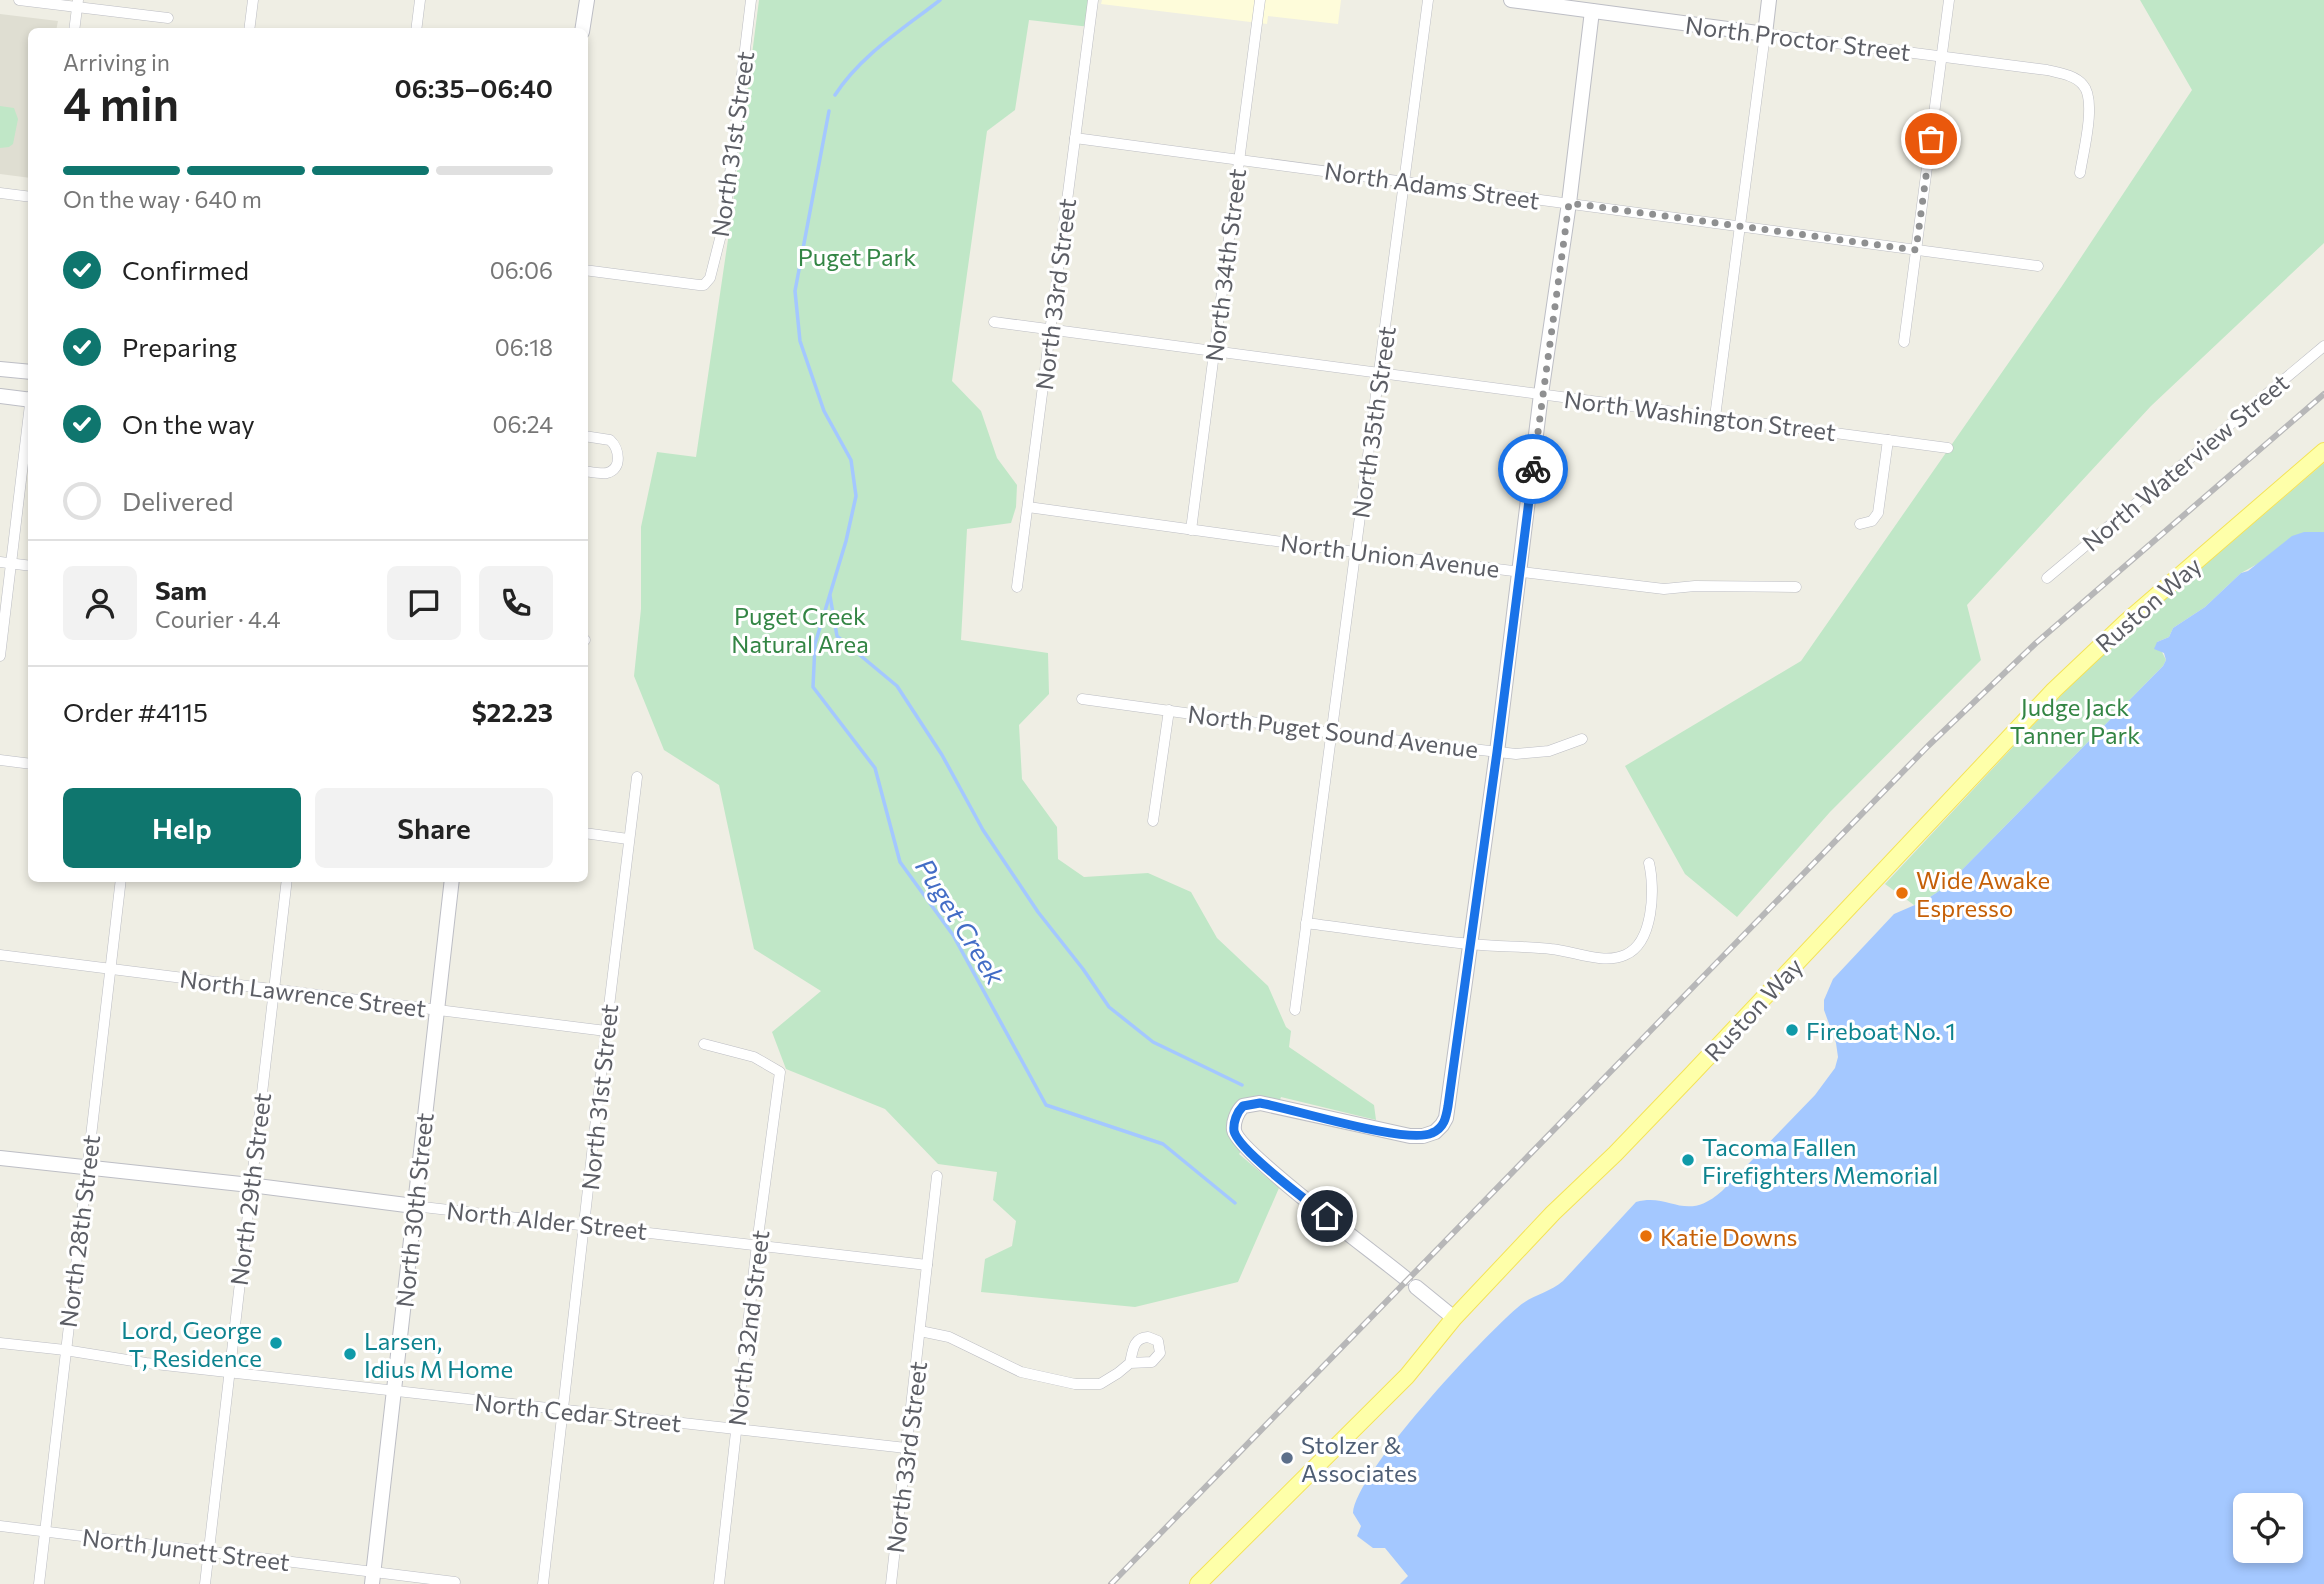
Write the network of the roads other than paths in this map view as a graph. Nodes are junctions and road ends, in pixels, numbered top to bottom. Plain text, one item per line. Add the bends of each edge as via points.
1 (19, 0) edge
2 (253, 0) edge
3 (420, 0) edge
4 (587, 0) edge
5 (751, 0) edge
6 (1093, 0) edge
7 (1260, 0) edge
8 (1428, 0) edge
9 (1511, 0) edge
10 (1769, 0) edge
11 (1949, 0) edge
12 (78, 4) edge
13 (1593, 6) edge
14 (168, 18) dead end
15 (75, 28) edge
16 (250, 28) edge
17 (416, 28) edge
18 (583, 28) edge
19 (1765, 34) junction
20 (1942, 57) junction
21 (1075, 138) junction
22 (1239, 159) junction
23 (2080, 173) dead end
24 (1405, 181) junction
25 (0, 193) edge
26 (28, 196) edge
27 (1569, 203) junction
28 (1741, 226) junction
29 (1916, 250) junction
30 (2038, 266) dead end
31 (588, 270) edge
32 (994, 322) dead end
33 (1051, 330) junction
34 (1904, 342) dead end
35 (2324, 346) edge
36 (1214, 351) junction
37 (0, 369) edge
38 (28, 372) edge
39 (1379, 373) junction
40 (1541, 394) junction
41 (0, 396) edge
42 (28, 400) edge
43 (1715, 417) junction
44 (28, 424) edge
45 (588, 437) edge
46 (1888, 440) junction
47 (1948, 448) dead end
48 (2324, 451) edge
49 (588, 471) edge
50 (1028, 507) junction
51 (1860, 524) dead end
52 (1191, 530) junction
53 (1355, 552) junction
54 (0, 562) edge
55 (11, 563) junction
56 (28, 565) edge
57 (1520, 571) junction
58 (2047, 578) dead end
59 (1017, 587) dead end
60 (1796, 587) dead end
61 (0, 656) edge
62 (1082, 699) dead end
63 (1169, 710) junction
64 (1332, 733) junction
65 (1582, 739) dead end
66 (1497, 752) junction
67 (0, 760) edge
68 (28, 764) edge
69 (638, 777) dead end
70 (1153, 821) dead end
71 (588, 834) edge
72 (628, 839) junction
73 (1648, 863) dead end
74 (121, 882) edge
75 (286, 882) edge
76 (452, 882) edge
77 (1306, 923) junction
78 (1471, 944) junction
79 (0, 955) edge
80 (110, 969) junction
81 (274, 989) junction
82 (436, 1010) junction
83 (1295, 1010) dead end
84 (606, 1031) junction
85 (704, 1044) dead end
86 (0, 1158) edge
87 (86, 1167) junction
88 (937, 1176) dead end
89 (250, 1185) junction
90 (414, 1206) junction
91 (584, 1224) junction
92 (757, 1244) junction
93 (927, 1265) junction
94 (1454, 1318) junction
95 (920, 1331) junction
96 (0, 1343) edge
97 (65, 1350) junction
98 (1130, 1363) dead end
99 (230, 1373) junction
100 (393, 1391) junction
101 (562, 1410) junction
102 (737, 1429) junction
103 (906, 1448) junction
104 (0, 1526) edge
105 (45, 1531) junction
106 (209, 1552) junction
107 (373, 1578) edge
108 (455, 1582) dead end
109 (38, 1584) edge
110 (205, 1584) edge
111 (543, 1584) edge
112 (719, 1584) edge
113 (891, 1584) edge
114 (1198, 1584) edge

1 - 12 street
2 - 16 street
3 - 17 street
4 - 18 street
5 - 31 street, North 31st Street via 714,271 704,285
6 - 21 street, North 33rd Street
7 - 22 street, North 34th Street
8 - 24 street, North 35th Street
9 - 13 street, North Proctor Street
10 - 19 street
11 - 20 street
12 - 14 street
12 - 15 street
13 - 19 street, North Proctor Street
13 - 27 street
19 - 20 street, North Proctor Street
19 - 28 street
20 - 23 street, North Proctor Street via 2047,70 2082,84 2089,108
20 - 29 street
21 - 22 street, North Adams Street
21 - 33 street, North 33rd Street
22 - 24 street, North Adams Street
22 - 36 street, North 34th Street
24 - 27 street, North Adams Street
24 - 39 street, North 35th Street
25 - 26 street
27 - 28 street, North Adams Street
27 - 40 street
28 - 29 street, North Adams Street
28 - 43 street
29 - 30 street, North Adams Street
29 - 34 street
32 - 33 street, North Washington Street
33 - 36 street, North Washington Street
33 - 50 street, North 33rd Street
35 - 58 street, North Waterview Street
36 - 39 street, North Washington Street
36 - 52 street, North 34th Street
37 - 38 street
39 - 40 street, North Washington Street
39 - 53 street, North 35th Street
40 - 43 street, North Washington Street
40 - 57 street
41 - 42 street
43 - 46 street, North Washington Street
44 - 55 street
45 - 49 street via 610,440 618,454 611,471
46 - 47 street, North Washington Street
46 - 51 street via 1878,513 1872,522
48 - 94 main road, Ruston Way via 2126,621 2054,690 1728,1037
50 - 52 street, North Union Avenue
50 - 59 street, North 33rd Street
52 - 53 street, North Union Avenue
53 - 57 street, North Union Avenue
53 - 64 street, North 35th Street
54 - 55 street
55 - 56 street
55 - 61 street
57 - 60 street, North Union Avenue via 1669,590
57 - 66 street
62 - 63 street, North Puget Sound Avenue
63 - 64 street, North Puget Sound Avenue
63 - 70 street
64 - 66 street, North Puget Sound Avenue
64 - 77 street, North 35th Street
65 - 66 street, North Puget Sound Avenue via 1538,753
66 - 78 street
67 - 68 street
69 - 72 street, North 31st Street
71 - 72 street
72 - 84 street, North 31st Street
73 - 78 street via 1653,891 1649,916 1628,954 1601,957
74 - 80 street, North 28th Street
75 - 81 street, North 29th Street
76 - 82 street, North 30th Street
77 - 78 street
77 - 83 street, North 35th Street
78 - 94 street via 1448,1106 1439,1129 1415,1136 1253,1103 1240,1108 1234,1130 1289,1186
79 - 80 street, North Lawrence Street
80 - 81 street, North Lawrence Street
80 - 87 street, North 28th Street
81 - 82 street, North Lawrence Street
81 - 89 street, North 29th Street
82 - 84 street, North Lawrence Street
82 - 90 street, North 30th Street
84 - 91 street, North 31st Street
85 - 92 street, North 32nd Street via 754,1057 780,1072
86 - 87 street, North Alder Street
87 - 89 street, North Alder Street
87 - 97 street, North 28th Street
88 - 93 street, North 33rd Street
89 - 90 street, North Alder Street
89 - 99 street, North 29th Street
90 - 91 street, North Alder Street
90 - 100 street, North 30th Street
91 - 92 street, North Alder Street
91 - 101 street, North 31st Street
92 - 93 street, North Alder Street
92 - 102 street, North 32nd Street
93 - 95 street, North 33rd Street
94 - 114 main road, Ruston Way via 1407,1376
95 - 98 street, North 33rd Street via 949,1337 1021,1372 1063,1382 1100,1384
95 - 103 street, North 33rd Street
96 - 97 street, North Cedar Street
97 - 99 street, North Cedar Street
97 - 105 street, North 28th Street
99 - 100 street, North Cedar Street
99 - 106 street, North 29th Street
100 - 101 street, North Cedar Street
100 - 107 street, North 30th Street
101 - 102 street, North Cedar Street
101 - 111 street, North 31st Street
102 - 103 street, North Cedar Street
102 - 112 street, North 32nd Street
103 - 113 street, North 33rd Street
104 - 105 street, North Junett Street
105 - 106 street, North Junett Street
105 - 109 street, North 28th Street
106 - 107 street, North Junett Street
106 - 110 street, North 29th Street
107 - 108 street, North Junett Street

